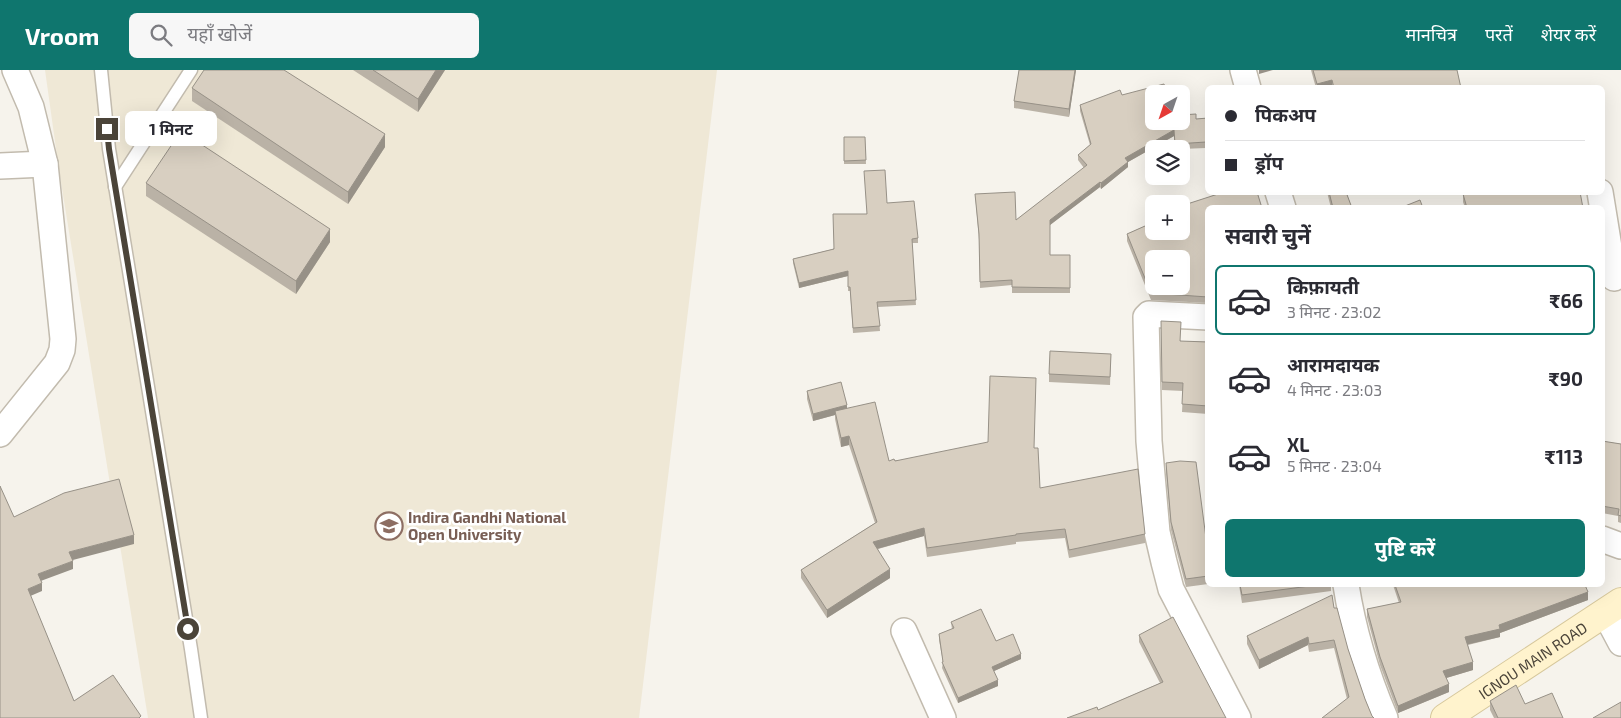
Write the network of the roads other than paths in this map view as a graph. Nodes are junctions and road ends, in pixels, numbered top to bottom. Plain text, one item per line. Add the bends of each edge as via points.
1 (16, 70) edge
2 (101, 70) edge
3 (192, 70) edge
4 (1243, 70) edge
5 (1247, 85) edge
6 (45, 164) junction
7 (0, 166) edge
8 (115, 187) junction
9 (1605, 228) edge
10 (1612, 279) edge
11 (1205, 316) edge
12 (0, 434) edge
13 (1605, 540) edge
14 (1621, 546) edge
15 (1346, 587) edge
16 (1613, 607) edge
17 (904, 632) dead end
18 (1621, 643) edge
19 (201, 718) edge
20 (943, 718) edge
21 (1238, 718) edge
22 (1385, 718) edge
23 (1445, 718) edge

1 - 6 street via 32,107
2 - 8 lane
3 - 8 lane
4 - 5 street
6 - 7 street
6 - 12 street via 62,350 45,381
8 - 19 lane
9 - 10 street
11 - 21 street via 1149,314 1146,317 1149,441 1157,532 1171,589
13 - 14 street
15 - 22 street via 1372,687
16 - 18 street
16 - 23 street, IGNOU MAIN ROAD
17 - 20 street

